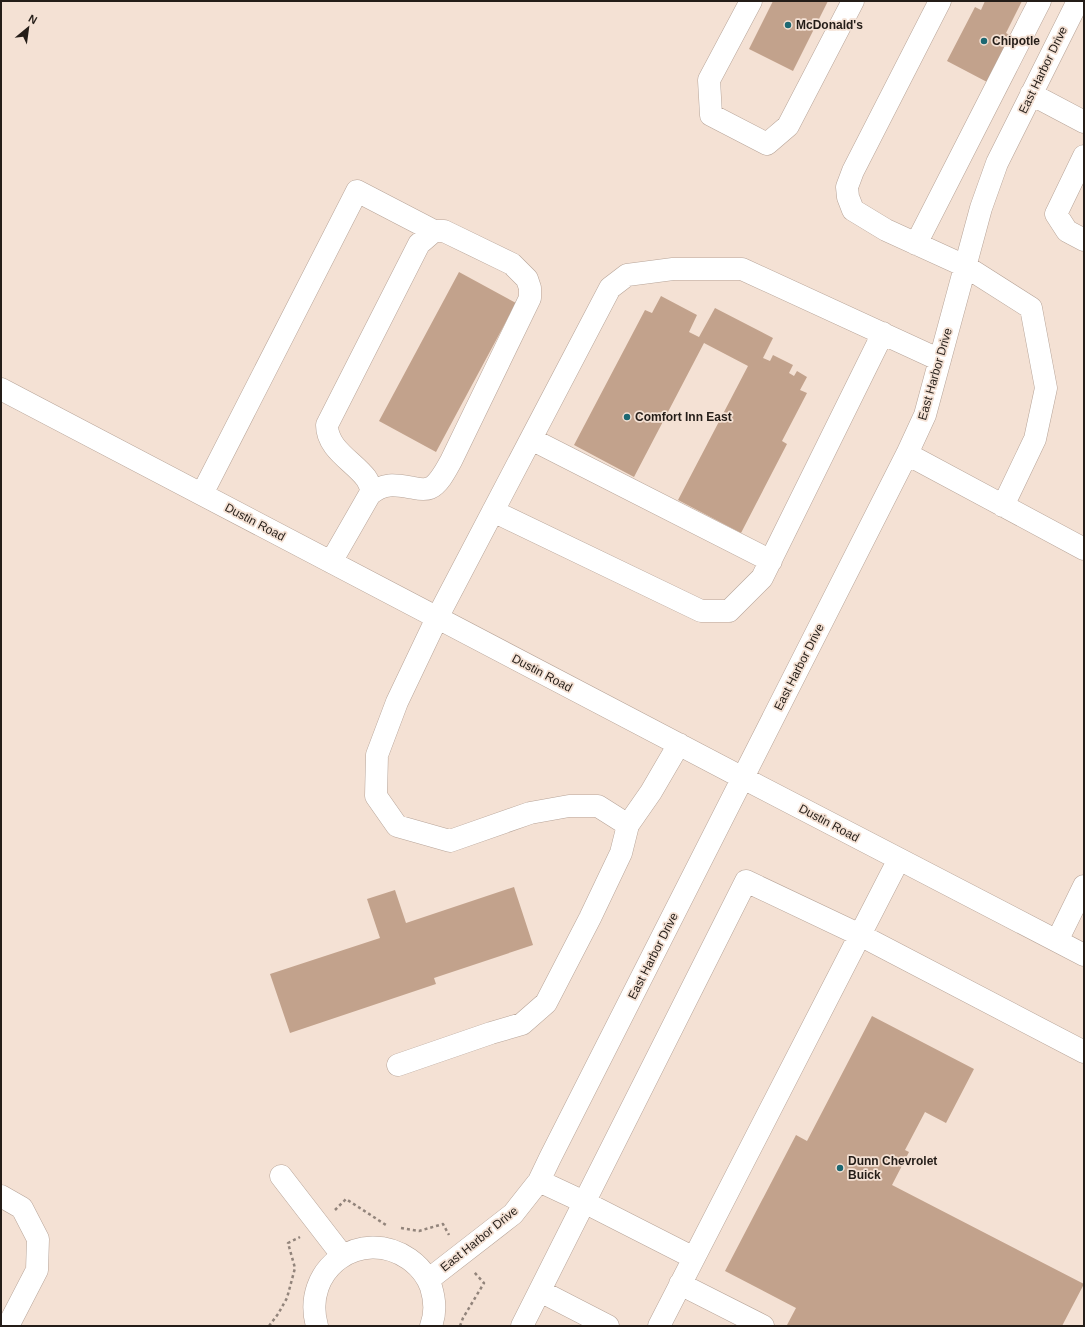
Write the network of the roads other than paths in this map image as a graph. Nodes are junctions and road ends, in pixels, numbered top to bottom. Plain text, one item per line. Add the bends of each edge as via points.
1 (751, 1) edge
2 (853, 1) edge
3 (940, 1) edge
4 (1040, 1) edge
5 (1078, 1) edge
6 (1031, 94) junction
7 (1084, 122) edge
8 (1084, 156) edge
9 (1056, 214) junction
10 (1084, 227) edge
11 (434, 231) junction
12 (1084, 240) edge
13 (916, 244) junction
14 (965, 266) junction
15 (883, 333) junction
16 (940, 360) junction
17 (1, 389) edge
18 (531, 439) junction
19 (907, 454) junction
20 (373, 492) junction
21 (202, 494) junction
22 (1003, 506) junction
23 (493, 511) junction
24 (1084, 550) edge
25 (771, 561) junction
26 (331, 562) junction
27 (437, 618) junction
28 (679, 744) junction
29 (743, 778) junction
30 (628, 825) junction
31 (899, 859) junction
32 (1084, 886) edge
33 (860, 935) junction
34 (1057, 941) junction
35 (1084, 955) edge
36 (1084, 1052) edge
37 (398, 1065) dead end
38 (282, 1176) dead end
39 (539, 1181) junction
40 (1, 1196) edge
41 (584, 1202) junction
42 (342, 1255) junction
43 (694, 1258) junction
44 (428, 1280) junction
45 (680, 1284) junction
46 (540, 1291) junction
47 (8, 1326) edge
48 (317, 1326) edge
49 (431, 1326) edge
50 (522, 1326) edge
51 (608, 1326) edge
52 (659, 1326) edge
53 (763, 1326) edge

1 - 2 street via 709,80 711,115 767,144 788,126
3 - 13 street via 847,186 848,197 854,210 886,230
4 - 13 street
5 - 6 street, East Harbor Drive
6 - 7 street
6 - 14 street, East Harbor Drive via 997,163
8 - 9 street
9 - 10 street
9 - 12 street via 1067,231
11 - 20 street via 419,244 327,425 331,442 366,478
11 - 20 street via 444,231 512,264 526,279 530,288 530,298 451,461 438,481 430,488 422,490 395,485 381,487
11 - 21 street via 357,191
13 - 14 street
14 - 16 street, East Harbor Drive
14 - 22 street via 1031,308 1046,388 1035,439
15 - 16 street
15 - 18 street via 742,269 673,269 627,275 610,288
15 - 25 street
16 - 19 street, East Harbor Drive via 925,415
17 - 21 street, Dustin Road
18 - 23 street
18 - 25 street
19 - 22 street
19 - 29 street, East Harbor Drive
20 - 26 street
21 - 26 street, Dustin Road
22 - 24 street
23 - 25 street via 701,611 729,611 762,578
23 - 27 street
26 - 27 street, Dustin Road
27 - 28 street, Dustin Road
27 - 30 street via 397,702 377,755 376,796 397,826 450,841 530,813 569,806 598,806
28 - 29 street, Dustin Road
28 - 30 street
29 - 31 street, Dustin Road
29 - 39 street, East Harbor Drive
30 - 37 street via 621,853 546,1003 522,1024
31 - 33 street
31 - 34 street, Dustin Road
32 - 34 street
33 - 36 street
33 - 41 street via 746,881
33 - 43 street
34 - 35 street, Dustin Road
38 - 42 street
39 - 41 street
39 - 44 street, East Harbor Drive via 513,1214
40 - 47 street via 22,1208 38,1239 37,1270
41 - 43 street
41 - 46 street
42 - 44 street via 361,1248 381,1247 400,1252 416,1264
42 - 48 street via 328,1268 317,1285 314,1305
43 - 45 street
44 - 49 street via 434,1299 434,1319
45 - 52 street
45 - 53 street
46 - 50 street
46 - 51 street

